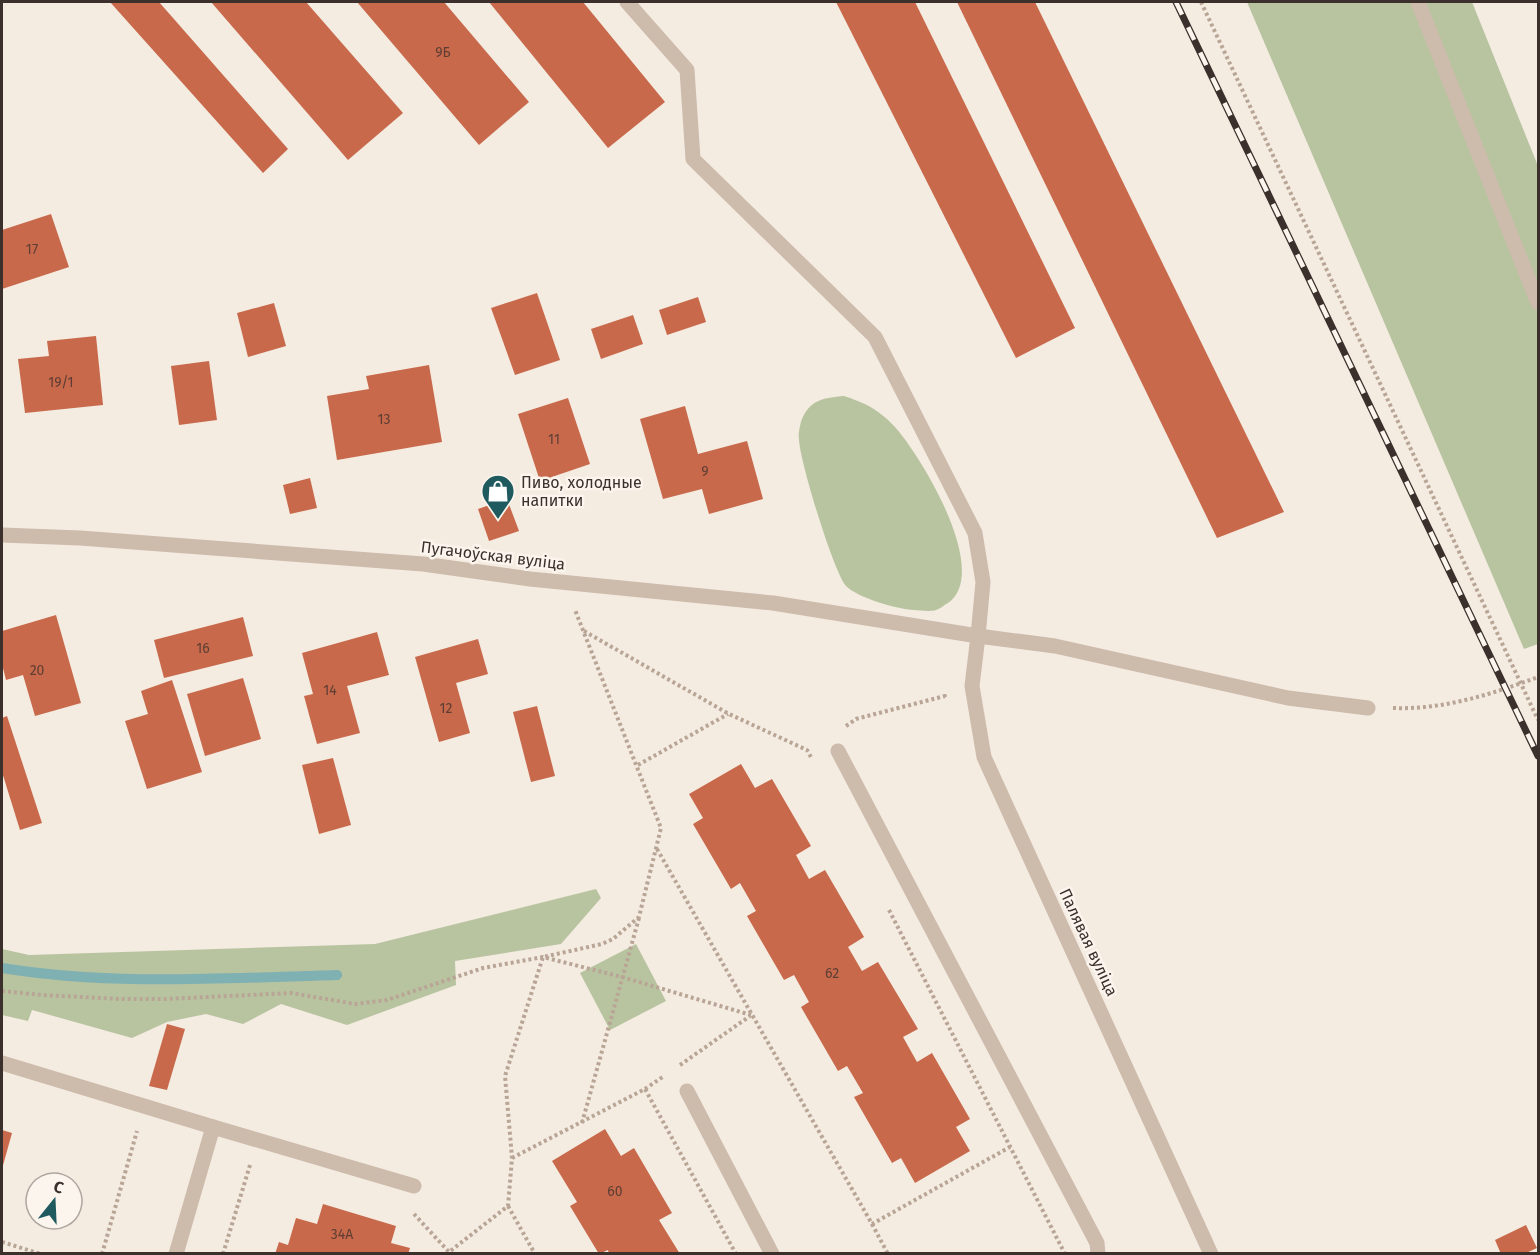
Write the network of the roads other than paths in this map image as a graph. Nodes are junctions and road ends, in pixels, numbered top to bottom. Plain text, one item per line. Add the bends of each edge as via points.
1 (627, 2) edge
2 (1418, 2) edge
3 (1539, 303) edge
4 (2, 535) edge
5 (978, 636) junction
6 (1368, 708) road end
7 (838, 751) dead end
8 (2, 1063) edge
9 (687, 1091) dead end
10 (213, 1127) junction
11 (414, 1186) dead end
12 (176, 1254) edge
13 (772, 1254) edge
14 (1098, 1254) edge
15 (1211, 1254) edge

1 - 5 street, Палявая вуліца via 687,70 693,159 875,338 975,533 983,582
2 - 3 street
4 - 5 street, Пугачоўская вуліца via 423,564 773,603
5 - 6 street, Пугачоўская вуліца via 1055,645 1288,698
5 - 15 street, Палявая вуліца via 972,686 984,757
7 - 14 street via 1098,1243
8 - 10 street
9 - 13 street
10 - 11 street
10 - 12 street

